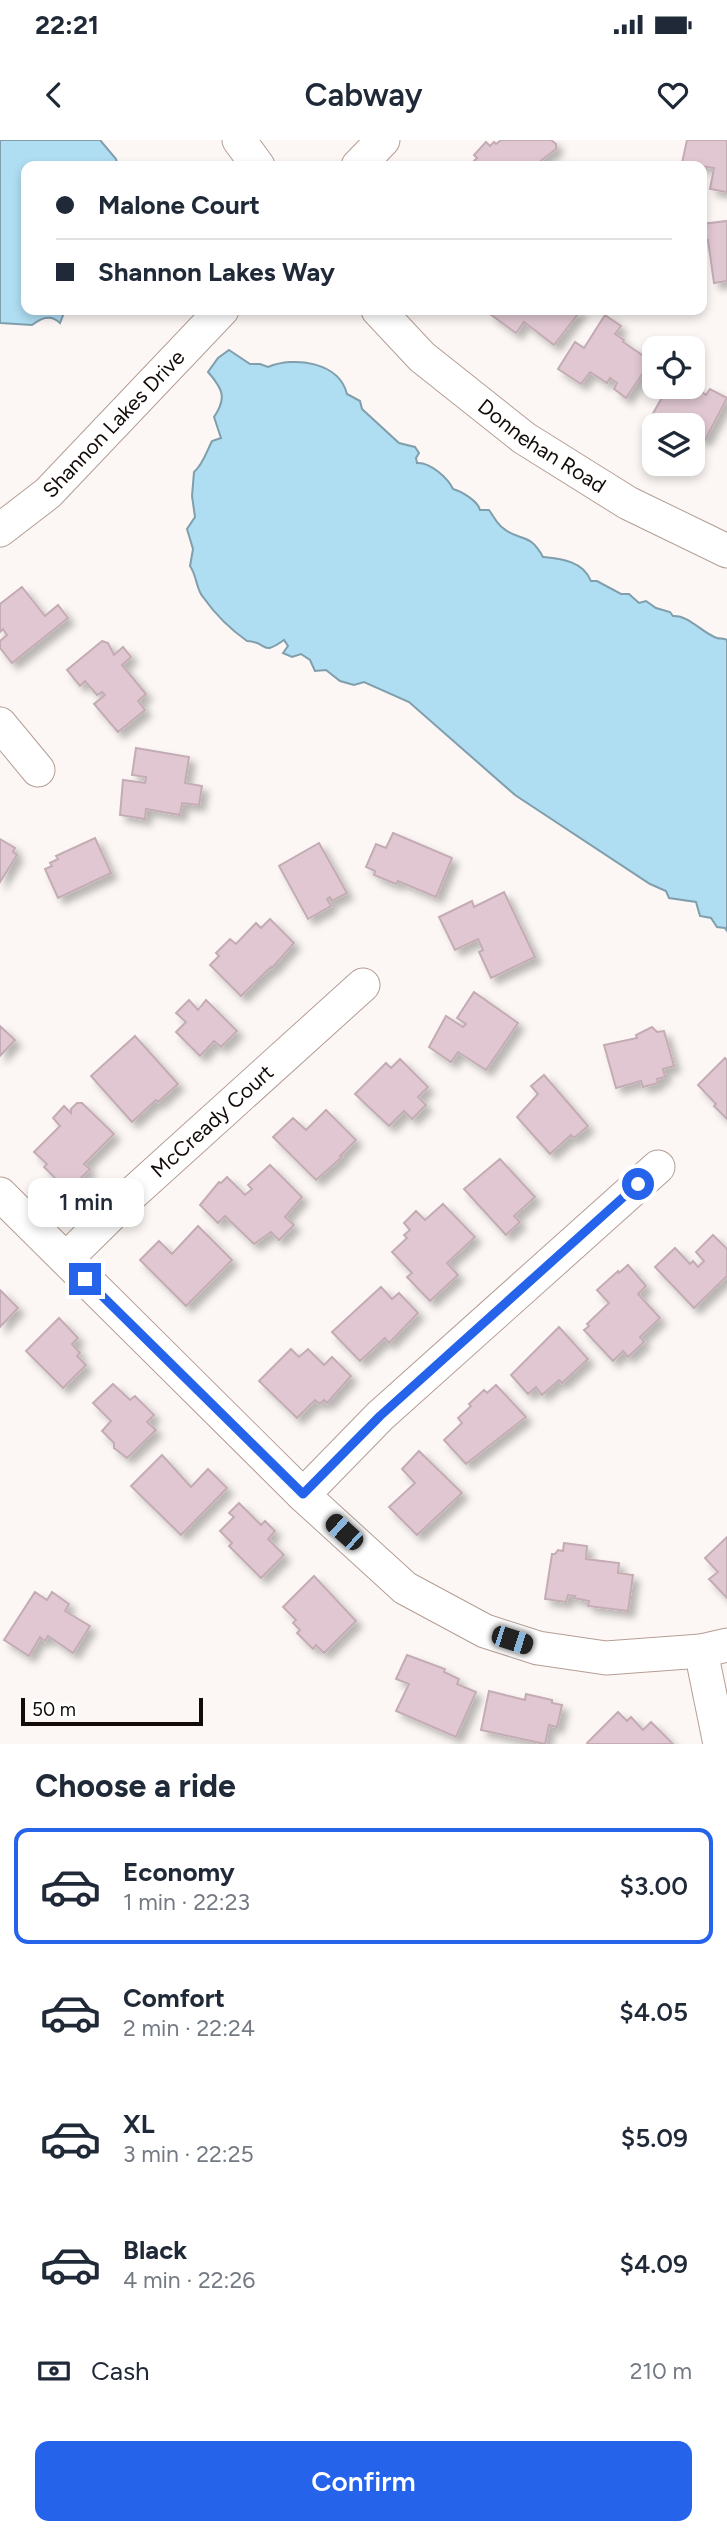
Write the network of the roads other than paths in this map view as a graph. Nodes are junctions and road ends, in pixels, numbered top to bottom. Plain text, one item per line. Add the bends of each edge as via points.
1 (239, 140) edge
2 (383, 140) edge
3 (254, 161) edge
4 (363, 161) edge
5 (217, 315) edge
6 (383, 315) edge
7 (0, 530) edge
8 (727, 551) edge
9 (0, 724) edge
10 (38, 770) dead end
11 (363, 985) dead end
12 (657, 1167) dead end
13 (0, 1194) edge
14 (66, 1259) junction
15 (303, 1494) junction
16 (714, 1648) edge
17 (719, 1744) edge

1 - 3 street
2 - 4 street
5 - 7 street, Shannon Lakes Drive via 48,493
6 - 8 street, Donnehan Road via 422,357 523,438 628,503
9 - 10 street
11 - 14 street, McCready Court
12 - 15 street via 380,1416
13 - 14 street
14 - 15 street
15 - 16 street via 405,1588 485,1631 538,1648 606,1658
16 - 17 street

